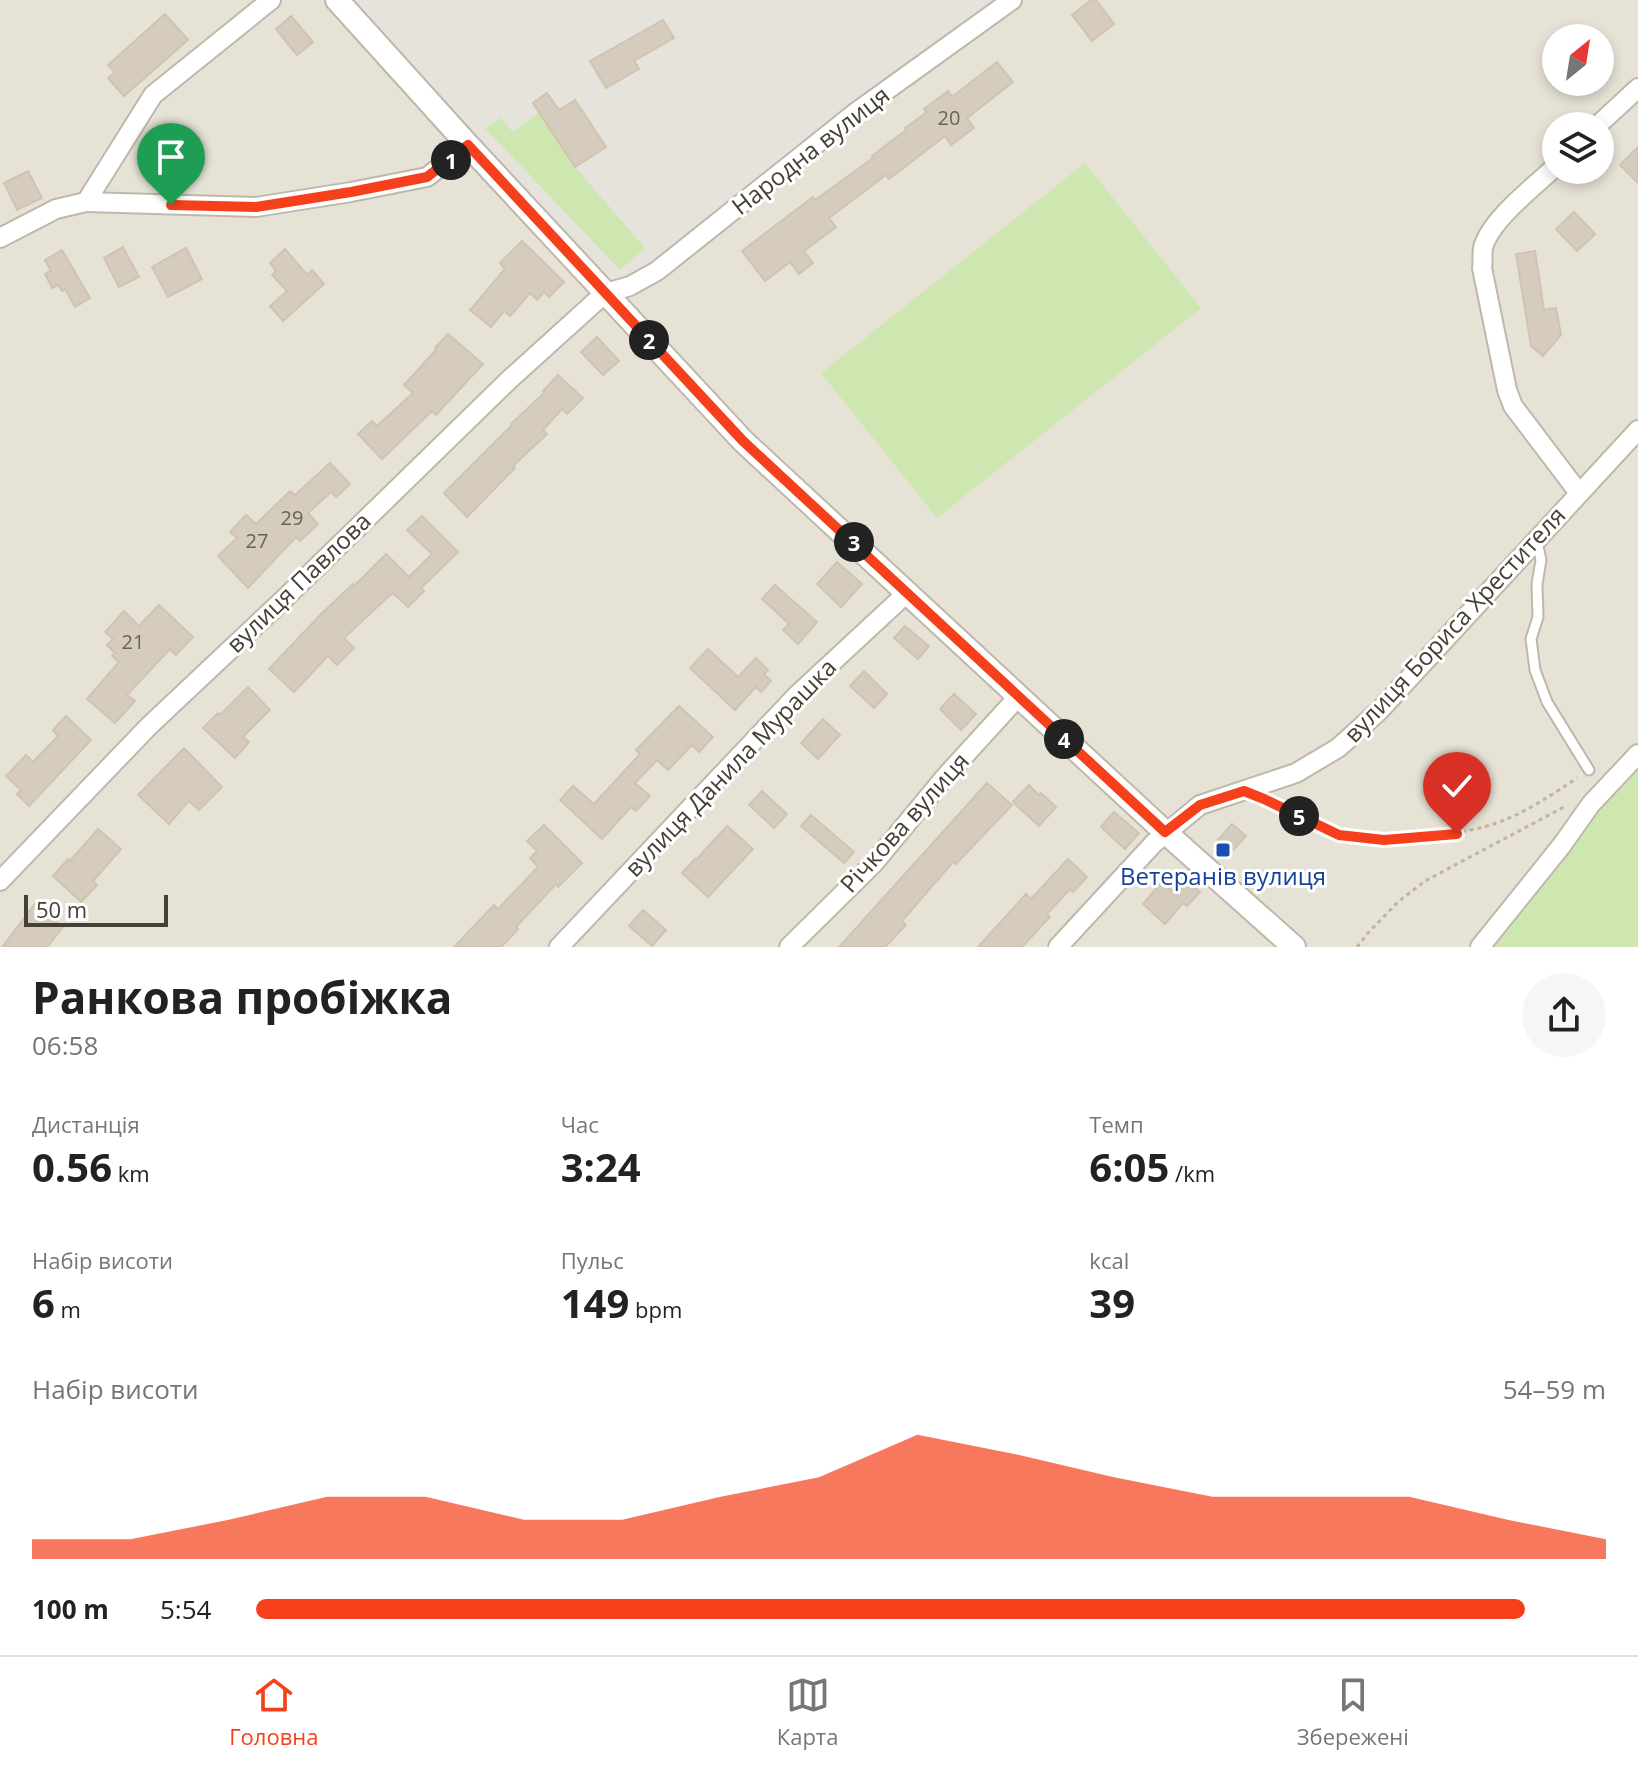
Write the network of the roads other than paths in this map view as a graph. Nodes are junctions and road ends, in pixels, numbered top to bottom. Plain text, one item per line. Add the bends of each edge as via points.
1 (271, 0) edge
2 (337, 0) edge
3 (1012, 0) edge
4 (1638, 88) edge
5 (1612, 112) edge
6 (468, 145) junction
7 (1542, 179) edge
8 (86, 202) junction
9 (0, 238) edge
10 (606, 293) junction
11 (1638, 430) edge
12 (1579, 493) junction
13 (1536, 539) junction
14 (908, 592) junction
15 (1018, 697) junction
16 (1638, 755) edge
17 (1589, 770) road end
18 (1165, 832) junction
19 (0, 881) edge
20 (559, 947) edge
21 (789, 947) edge
22 (1058, 947) edge
23 (1294, 947) edge
24 (1480, 947) edge

1 - 8 street via 153,95
2 - 6 street
3 - 10 street, Народна вулиця via 855,113 657,271
4 - 5 street
6 - 8 street via 427,177 283,203 256,207
6 - 10 street
7 - 12 street via 1490,233 1482,268 1513,406
8 - 9 street via 56,209
10 - 14 street via 743,441
10 - 19 street, вулиця Павлова via 149,726
11 - 12 street, вулиця Бориса Хрестителя
12 - 13 street, вулиця Бориса Хрестителя
13 - 17 lane via 1541,560 1538,617 1531,639 1535,670 1547,702
13 - 18 street, вулиця Бориса Хрестителя via 1380,710 1338,748 1296,773 1200,805
14 - 15 street
14 - 20 street, вулиця Данила Мурашка via 798,694
15 - 18 street
15 - 21 street, Річкова вулиця via 874,863
16 - 24 street via 1591,804
18 - 22 street, вулиця Бориса Хрестителя
18 - 23 street

